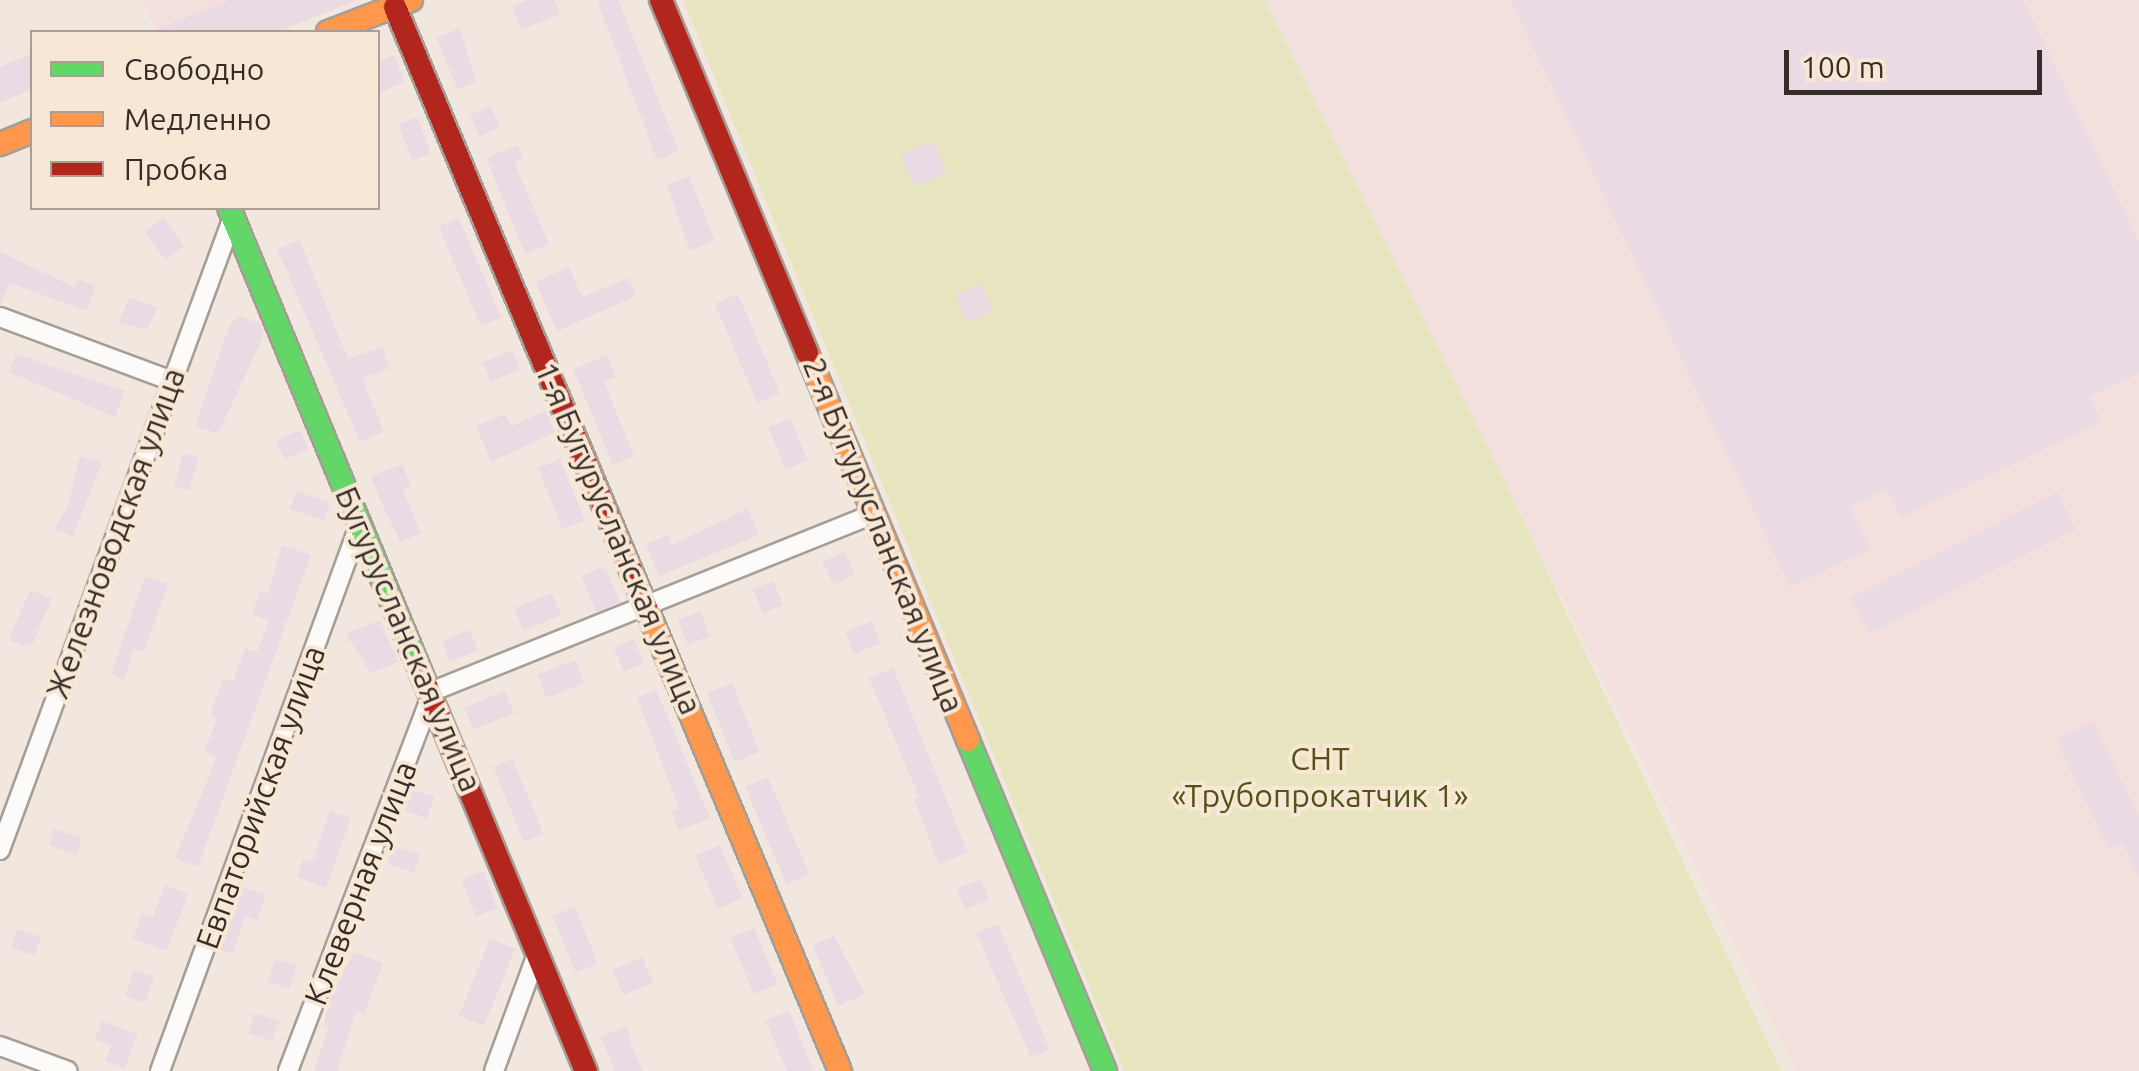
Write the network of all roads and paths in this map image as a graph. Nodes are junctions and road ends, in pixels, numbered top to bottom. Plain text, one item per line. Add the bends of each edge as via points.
1 (661, 0) edge
2 (403, 3) edge
3 (333, 30) edge
4 (30, 132) edge
5 (0, 144) edge
6 (231, 212) edge
7 (0, 318) edge
8 (169, 380) junction
9 (875, 513) junction
10 (360, 522) junction
11 (648, 604) junction
12 (433, 691) junction
13 (0, 850) edge
14 (537, 954) junction
15 (0, 1046) edge
16 (68, 1071) edge
17 (160, 1071) edge
18 (288, 1071) edge
19 (494, 1071) edge
20 (586, 1071) edge
21 (840, 1071) edge
22 (1105, 1071) edge

1 - 9 street, 2-я Бугурусланская улица
2 - 3 street
2 - 11 street, 1-я Бугурусланская улица
4 - 5 street
6 - 8 street, Железноводская улица
6 - 10 street, Бугурусланская улица
7 - 8 street
8 - 13 street, Железноводская улица
9 - 11 street
9 - 22 street, 2-я Бугурусланская улица
10 - 12 street, Бугурусланская улица
10 - 17 street, Евпаторийская улица
11 - 12 street
11 - 21 street, 1-я Бугурусланская улица
12 - 14 street, Бугурусланская улица
12 - 18 street, Клеверная улица
14 - 19 street
14 - 20 street, Бугурусланская улица
15 - 16 street

